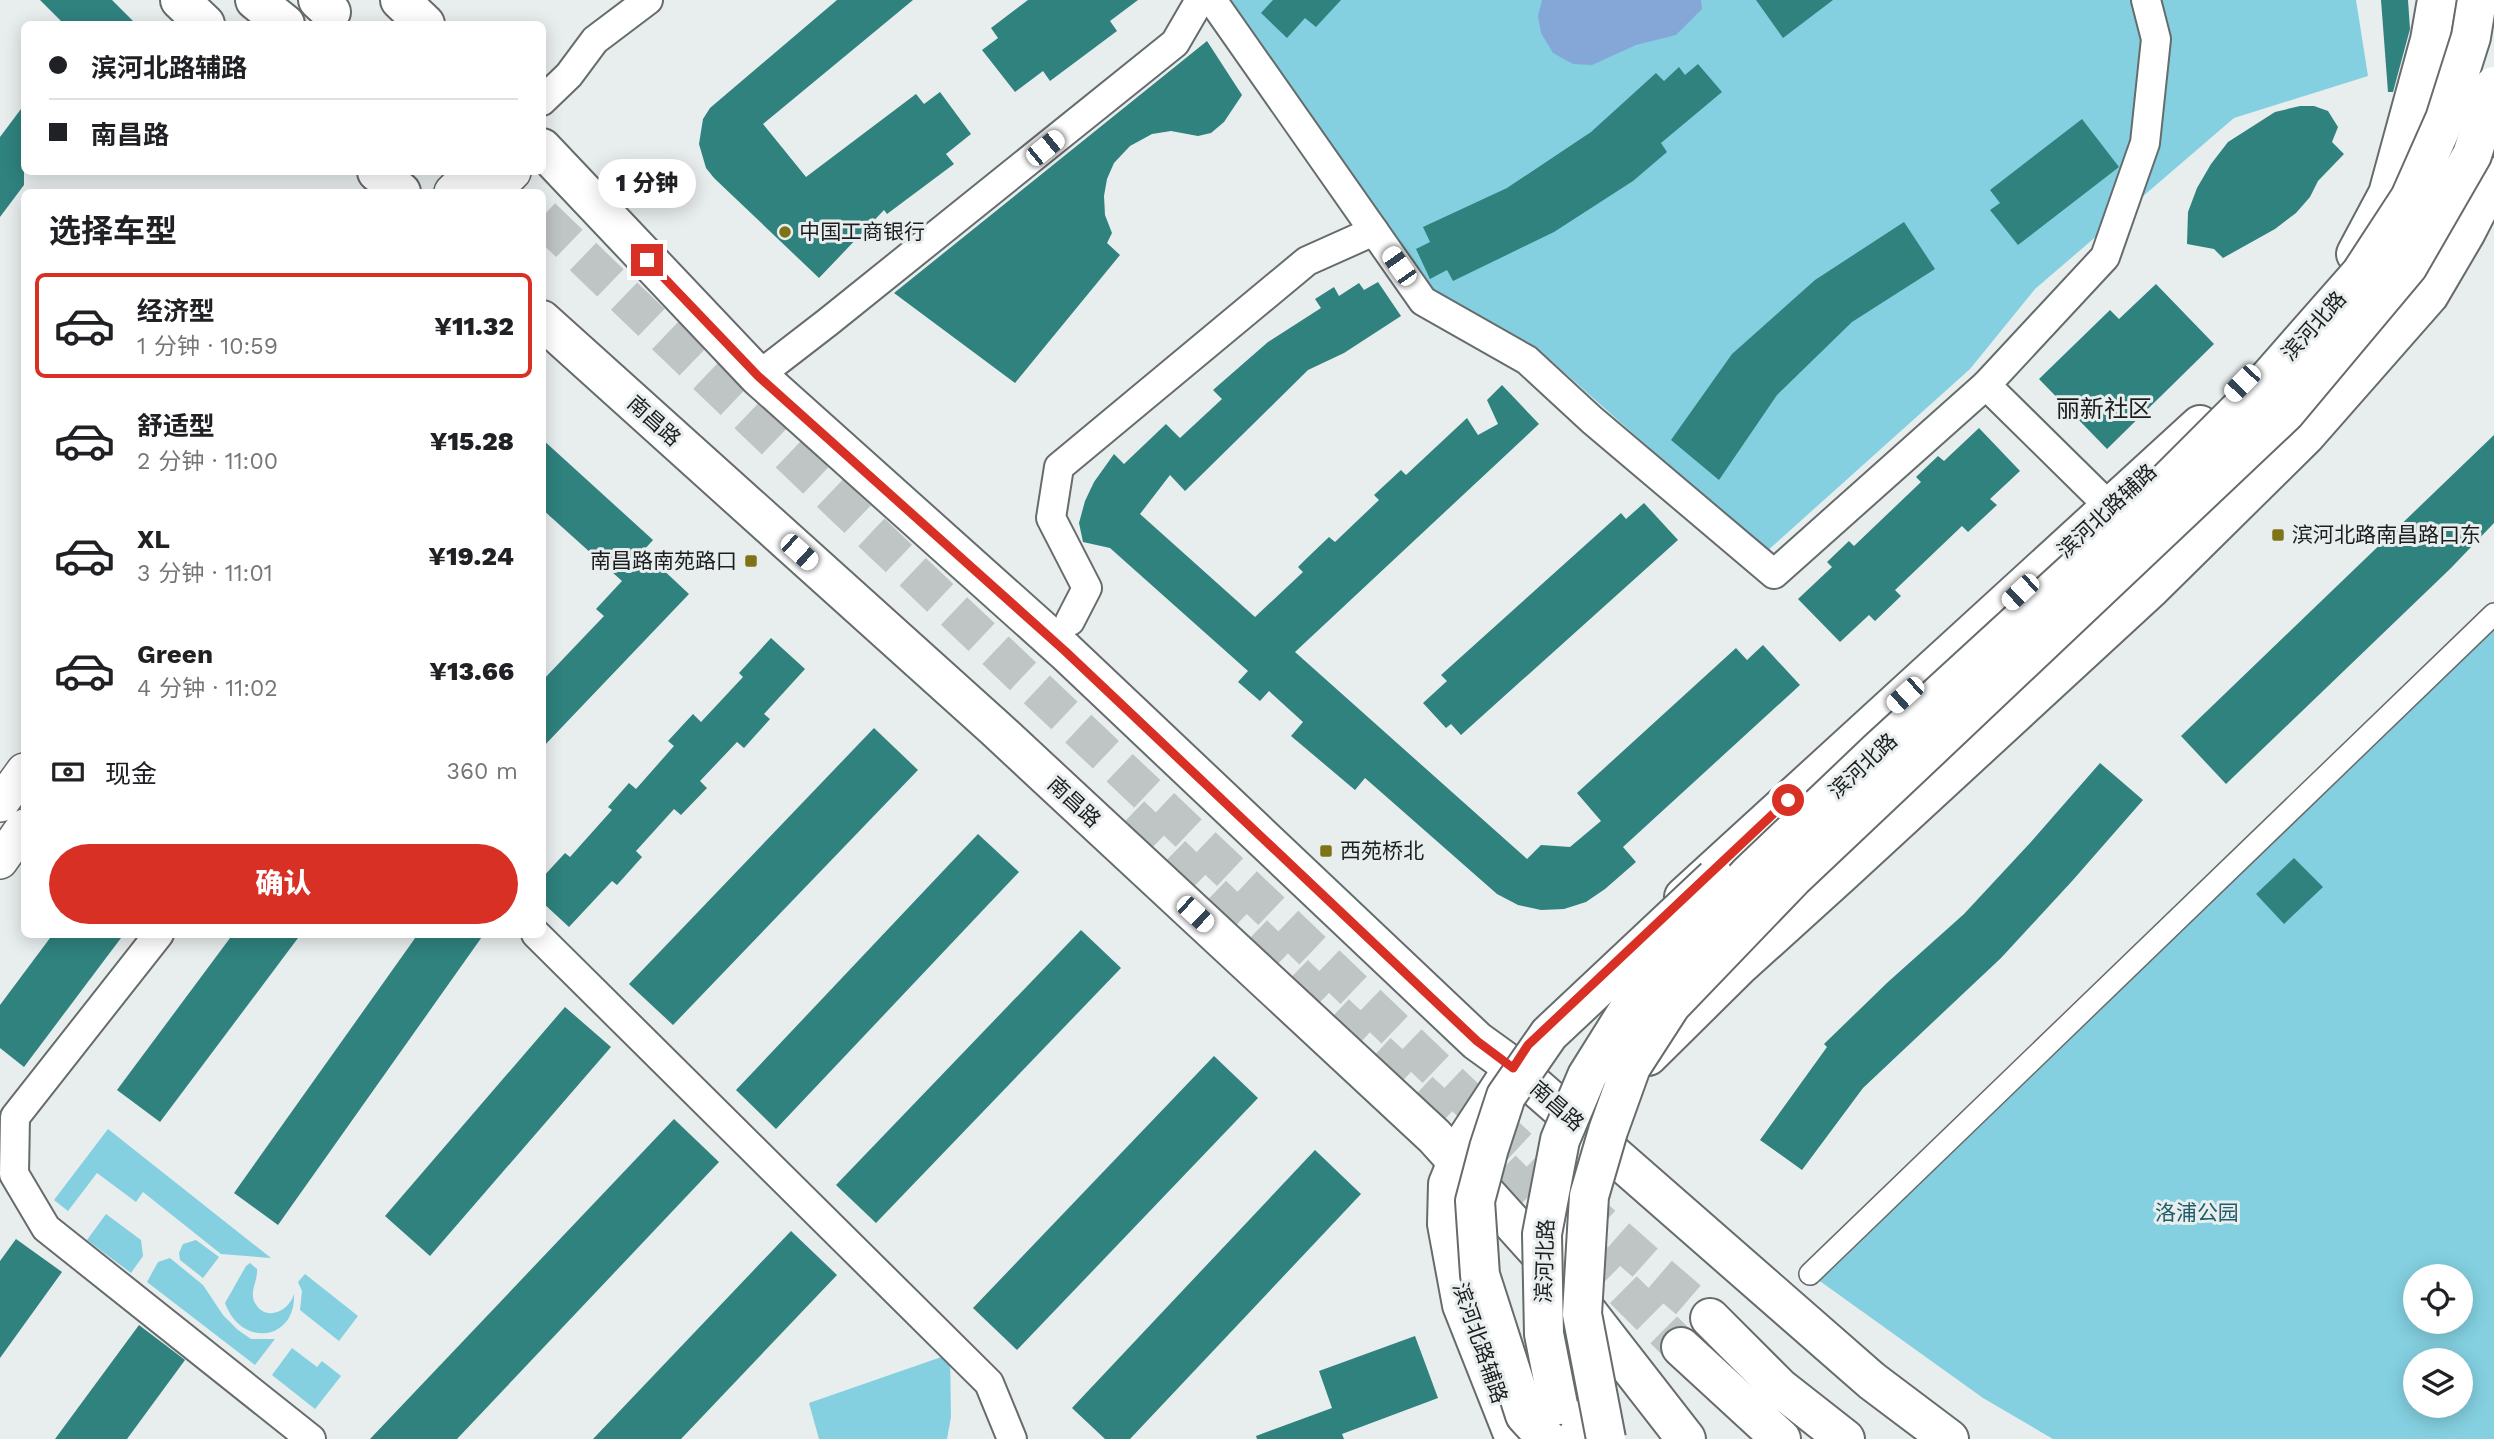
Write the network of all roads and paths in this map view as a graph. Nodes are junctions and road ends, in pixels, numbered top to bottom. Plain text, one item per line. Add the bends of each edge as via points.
1 (180, 0) edge
2 (255, 0) edge
3 (400, 0) edge
4 (648, 0) edge
5 (1200, 0) edge
6 (1212, 0) edge
7 (2146, 0) edge
8 (2437, 0) edge
9 (2477, 0) edge
10 (202, 21) edge
11 (281, 21) edge
12 (422, 21) edge
13 (2494, 86) edge
14 (546, 97) edge
15 (546, 152) edge
16 (381, 175) edge
17 (469, 175) edge
18 (510, 175) edge
19 (2494, 177) edge
20 (397, 189) edge
21 (455, 189) edge
22 (496, 189) edge
23 (1374, 231) junction
24 (546, 324) edge
25 (758, 376) junction
26 (1986, 385) junction
27 (2253, 396) junction
28 (2110, 508) junction
29 (2147, 542) dead end
30 (2494, 614) edge
31 (1070, 621) dead end
32 (21, 775) edge
33 (0, 804) edge
34 (21, 831) edge
35 (0, 861) edge
36 (156, 938) edge
37 (540, 938) edge
38 (1513, 1068) junction
39 (8, 1111) edge
40 (1587, 1132) junction
41 (1458, 1161) junction
42 (1553, 1268) junction
43 (1810, 1273) dead end
44 (1710, 1318) tunnel mouth
45 (1681, 1347) tunnel mouth
46 (311, 1439) edge
47 (1012, 1439) edge
48 (1515, 1439) edge
49 (1547, 1439) edge
50 (1570, 1439) edge
51 (1583, 1439) edge
52 (1606, 1439) edge
53 (1686, 1439) edge
54 (1781, 1439) edge
55 (1845, 1439) edge
56 (1949, 1439) edge

1 - 10 main road
2 - 11 main road
3 - 12 main road
4 - 14 street via 595,40
5 - 25 street via 1175,43
6 - 23 street
7 - 26 street via 2156,39 2146,143 2105,257
8 - 28 main road, 滨河北路辅路 via 2388,194 2357,253 2306,316 2226,400
9 - 27 main road, 滨河北路, bridge via 2471,37 2445,119 2410,198 2361,273
13 - 52 main road, 滨河北路, bridge via 2472,155 2408,267 2285,413 1793,878 1671,1005 1631,1068 1589,1196 1582,1314
15 - 25 main road, 南昌路
16 - 20 main road
17 - 21 street
18 - 22 street
19 - 40 main road via 2429,295 2306,435 2151,588 1738,967 1648,1056
23 - 26 street via 1423,301 1527,360 1774,574
23 - 31 street via 1307,261 1059,467 1051,518 1087,588
24 - 41 main road, 南昌路 via 995,728
25 - 38 main road, 南昌路 via 1065,651 1477,1041
26 - 28 street
27 - 49 main road, bridge via 2032,587 1657,932 1549,1034 1506,1096 1475,1201 1480,1275 1525,1415
27 - 50 main road, 滨河北路, bridge via 2119,530 1748,875 1637,996 1587,1076 1560,1140 1542,1234 1544,1334
28 - 29 street
28 - 38 main road, 滨河北路辅路 via 1675,905 1528,1045
30 - 43 street
32 - 33 street
34 - 35 street
36 - 39 street
37 - 47 street via 989,1382
38 - 40 main road, 南昌路
38 - 41 main road, 滨河北路辅路 via 1466,1140
39 - 46 street via 14,1174 46,1228
40 - 42 main road
40 - 56 main road, 南昌路 via 1861,1372
41 - 42 main road, 南昌路
41 - 48 main road, 滨河北路辅路 via 1448,1184 1447,1224 1462,1305
42 - 51 main road via 1562,1360
42 - 53 main road, 南昌路
44 - 55 main road via 1780,1388
45 - 54 main road

